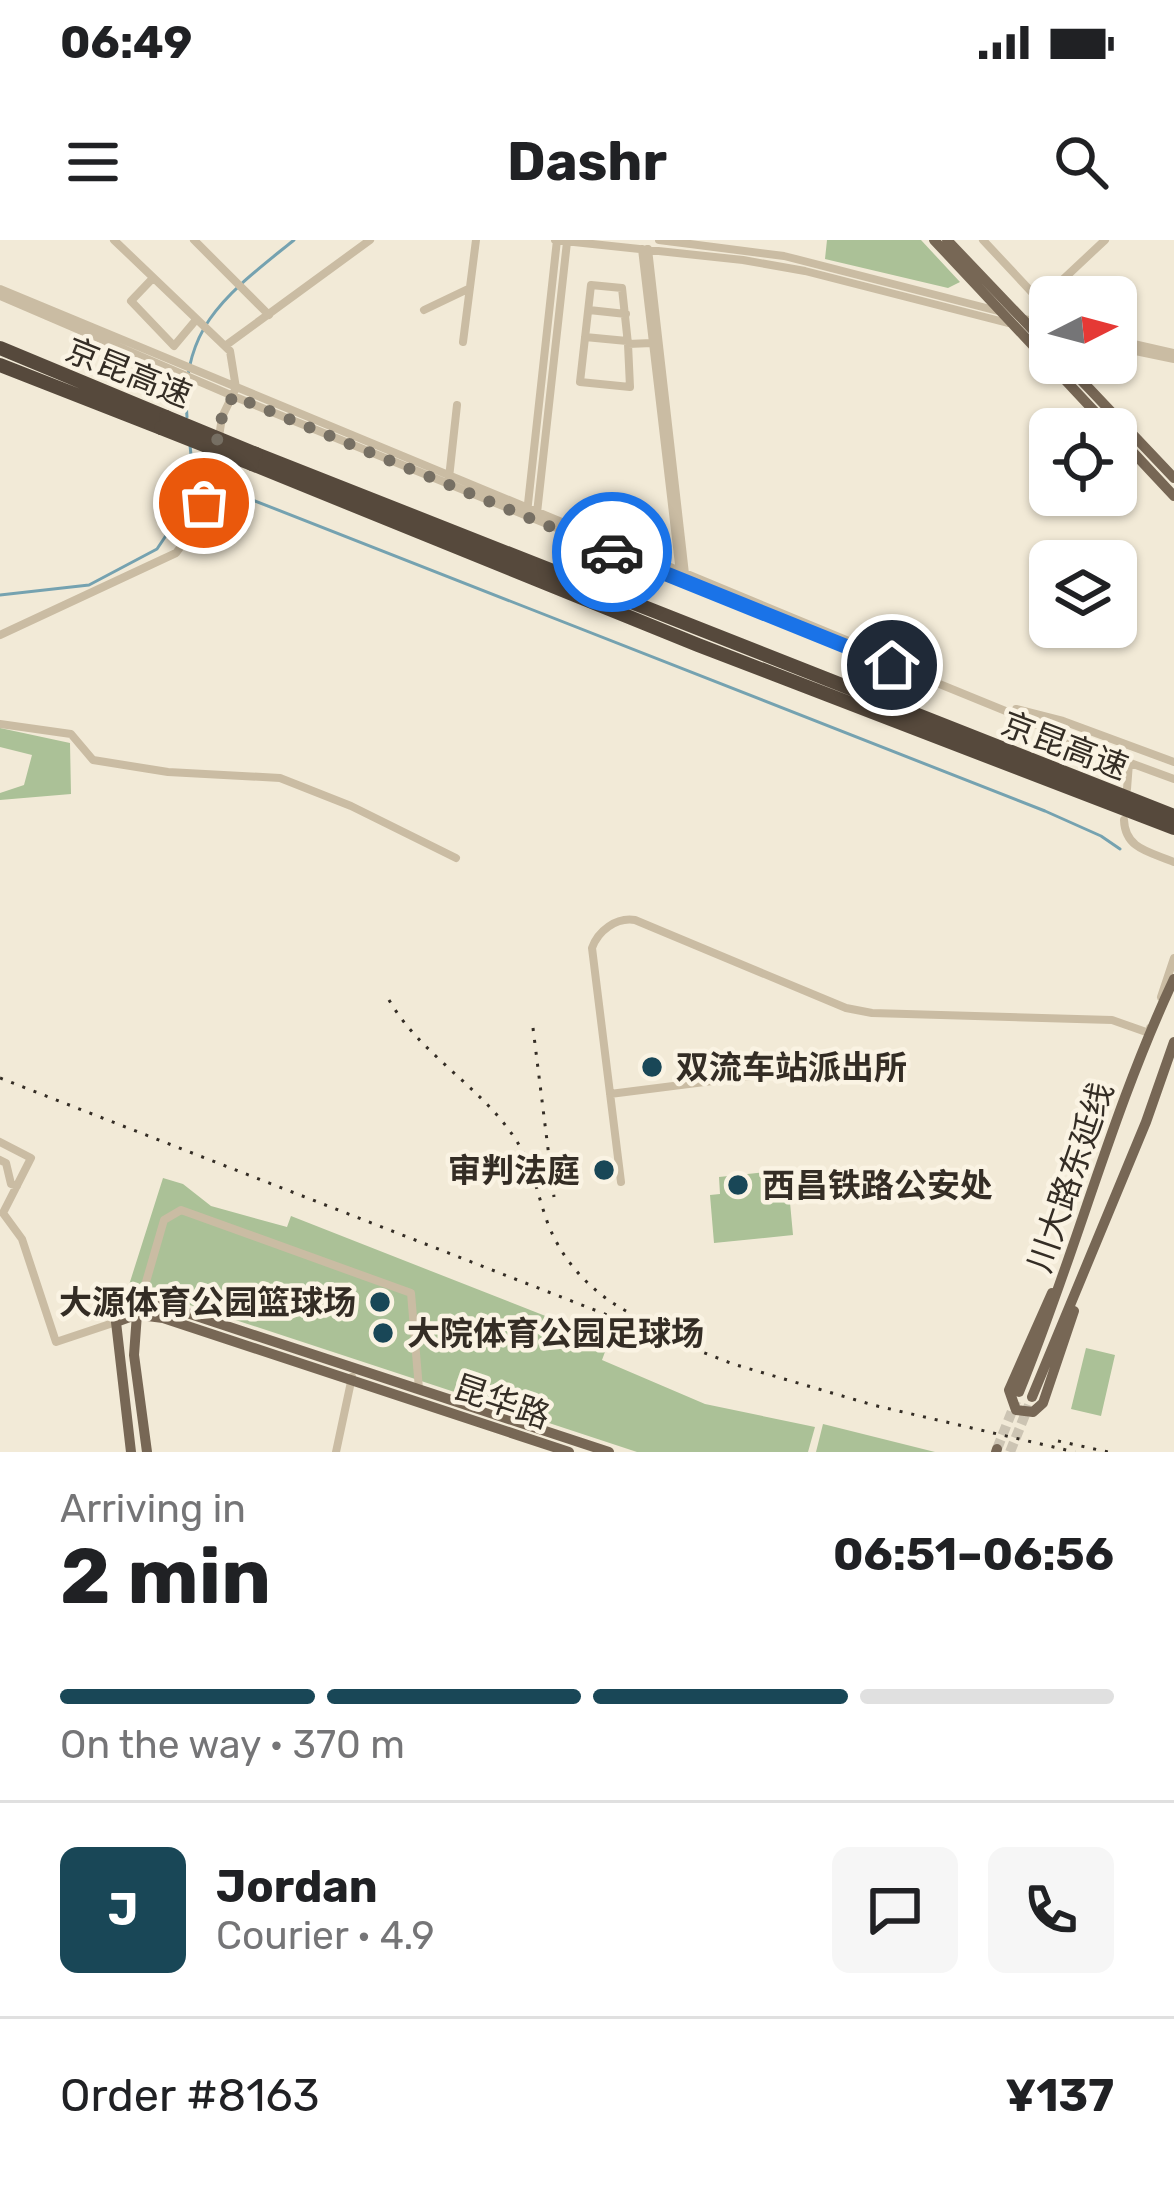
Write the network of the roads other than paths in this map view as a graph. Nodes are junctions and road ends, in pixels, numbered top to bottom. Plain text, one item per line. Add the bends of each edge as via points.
1 (114, 240) edge
2 (194, 240) edge
3 (370, 240) edge
4 (476, 240) edge
5 (556, 240) edge
6 (659, 240) edge
7 (934, 240) edge
8 (947, 240) edge
9 (983, 240) edge
10 (1105, 240) edge
11 (567, 241) edge
12 (645, 249) junction
13 (969, 276) junction
14 (153, 278) junction
15 (470, 288) junction
16 (0, 292) edge
17 (953, 298) junction
18 (424, 310) dead end
19 (589, 310) junction
20 (1003, 313) junction
21 (626, 314) junction
22 (269, 315) junction
23 (1017, 321) junction
24 (197, 323) junction
25 (1029, 324) edge
26 (1029, 328) edge
27 (585, 337) junction
28 (463, 342) dead end
29 (628, 342) junction
30 (652, 343) junction
31 (225, 346) junction
32 (0, 348) edge
33 (1137, 348) edge
34 (1174, 356) edge
35 (0, 365) edge
36 (1085, 384) edge
37 (234, 392) junction
38 (458, 405) dead end
39 (1094, 408) edge
40 (164, 423) junction
41 (1137, 456) edge
42 (254, 459) junction
43 (449, 478) junction
44 (1174, 478) edge
45 (1174, 496) edge
46 (532, 515) junction
47 (682, 576) junction
48 (0, 635) edge
49 (0, 724) edge
50 (1174, 761) edge
51 (1129, 763) junction
52 (1174, 779) edge
53 (1127, 789) dead end
54 (1174, 816) edge
55 (1124, 820) dead end
56 (1174, 828) edge
57 (456, 858) dead end
58 (1174, 862) edge
59 (1174, 958) edge
60 (1174, 979) edge
61 (1149, 1033) junction
62 (1174, 1042) edge
63 (806, 1078) dead end
64 (610, 1094) junction
65 (0, 1142) edge
66 (0, 1160) edge
67 (621, 1182) dead end
68 (17, 1186) junction
69 (1090, 1190) junction
70 (1115, 1197) junction
71 (2, 1214) edge
72 (1069, 1257) junction
73 (1088, 1263) junction
74 (137, 1314) junction
75 (116, 1322) junction
76 (353, 1373) junction
77 (419, 1389) junction
78 (130, 1452) edge
79 (147, 1452) edge
80 (335, 1452) edge
81 (569, 1452) edge
82 (609, 1452) edge

1 - 14 street
2 - 22 street
3 - 22 street
4 - 15 street
5 - 11 street
5 - 46 street
6 - 17 street via 784,256
7 - 13 main road
8 - 23 main road
9 - 10 street via 1040,301
11 - 12 street
11 - 46 street
12 - 23 street via 805,271
12 - 30 street
12 - 47 street
13 - 17 street via 967,291
13 - 20 main road
14 - 24 street
14 - 24 street via 131,301 174,346
15 - 18 street
15 - 28 street
16 - 37 street
17 - 20 street
19 - 21 street
19 - 21 street via 591,285 622,288
19 - 27 street
20 - 23 main road
21 - 29 street
22 - 31 street
23 - 25 street
23 - 26 main road
23 - 39 main road
24 - 31 street
27 - 29 street
27 - 29 street via 580,382 630,387
29 - 30 street
30 - 47 street
31 - 37 street
32 - 40 highway, 京昆高速
33 - 34 street
35 - 40 highway, 京昆高速
36 - 44 main road
37 - 43 street
37 - 46 street
37 - 48 street via 189,537 176,553
38 - 43 street
40 - 42 highway, 京昆高速, bridge
41 - 45 main road
42 - 54 highway, 京昆高速
42 - 56 highway, 京昆高速 via 698,645
43 - 46 street
46 - 47 street
47 - 50 street via 995,701
47 - 51 street
49 - 57 street via 71,734 93,760 280,778
51 - 52 street
51 - 53 street
55 - 58 street via 1133,845
59 - 61 street
60 - 61 main road, 川大路东延线
61 - 64 street via 1112,1021 846,1008 626,919 604,929 592,948
61 - 69 main road, 川大路东延线
62 - 70 main road, 川大路东延线
63 - 64 street via 776,1073
64 - 67 street
65 - 68 street via 31,1158
66 - 68 street
68 - 71 street
69 - 70 main road via 1110,1179
69 - 72 main road, 川大路东延线
70 - 73 main road, 川大路东延线
71 - 75 street via 22,1240 56,1342
72 - 73 main road, 川大路东延线 via 1025,1395
72 - 73 main road via 1009,1390 1021,1412 1043,1403
74 - 75 main road
74 - 76 main road, 昆华路
74 - 77 street via 164,1220 181,1210 411,1293
74 - 79 main road
75 - 78 main road
76 - 77 main road, 昆华路
76 - 80 street
76 - 81 main road, 昆华路
77 - 82 main road, 昆华路

